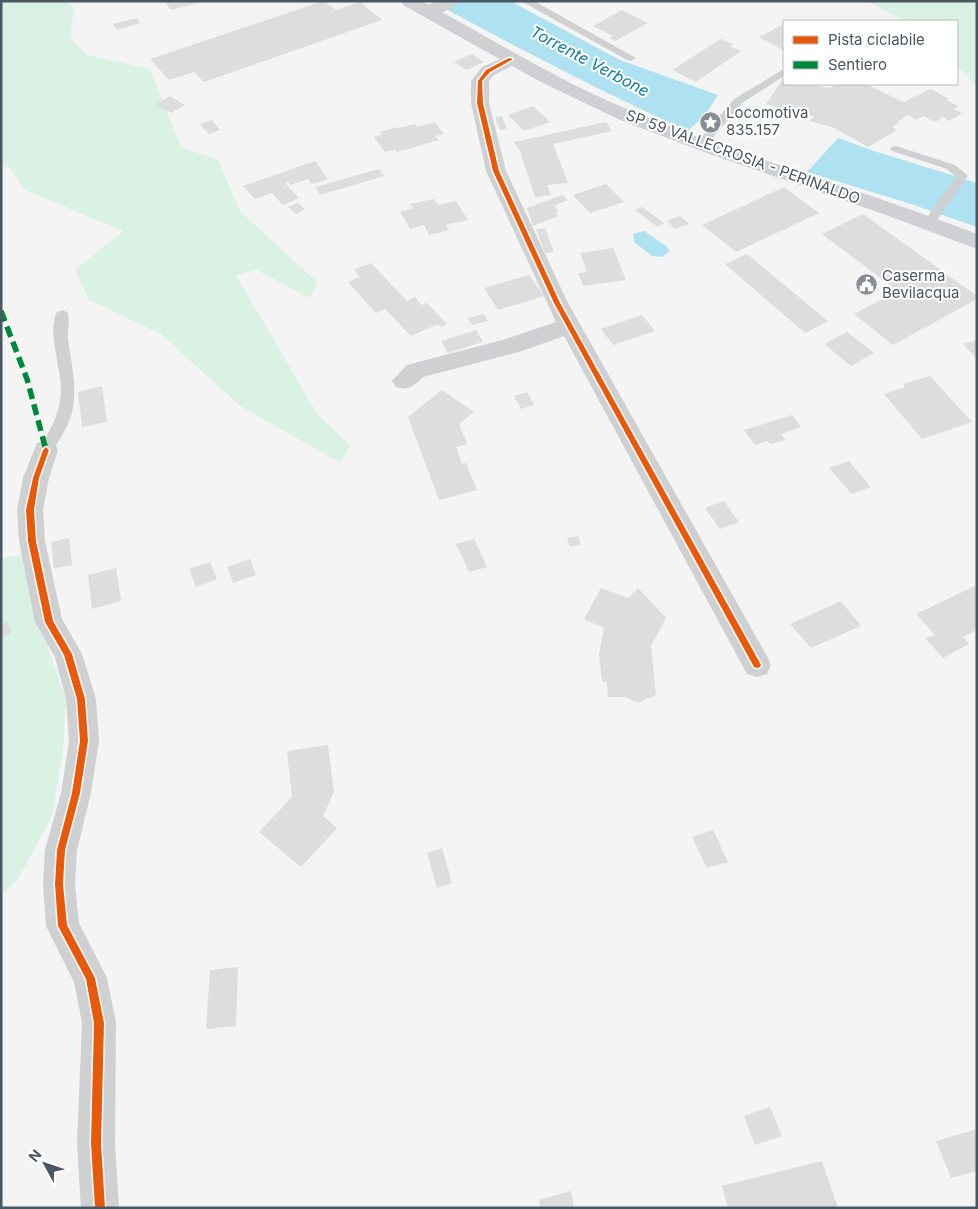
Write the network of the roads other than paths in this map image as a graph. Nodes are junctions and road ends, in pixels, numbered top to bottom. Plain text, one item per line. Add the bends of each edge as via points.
1 (409, 1) edge
2 (526, 1) edge
3 (438, 7) edge
4 (631, 58) dead end
5 (511, 59) junction
6 (783, 73) edge
7 (701, 145) junction
8 (896, 149) dead end
9 (932, 219) junction
10 (977, 242) edge
11 (62, 315) dead end
12 (570, 326) junction
13 (404, 381) dead end
14 (46, 450) joint
15 (757, 665) dead end
16 (100, 1208) edge

1 - 3 main road, SP 59 VALLECROSIA - PERINALDO
2 - 4 lane
3 - 5 main road, SP 59 VALLECROSIA - PERINALDO
5 - 7 main road, SP 59 VALLECROSIA - PERINALDO via 625,116
5 - 12 street via 488,71 480,81 480,103 496,171
6 - 7 lane via 738,101
7 - 9 main road, SP 59 VALLECROSIA - PERINALDO
8 - 9 lane via 951,168 962,176
9 - 10 main road, SP 59 VALLECROSIA - PERINALDO
11 - 14 lane via 61,335 68,389 66,410 60,428
12 - 13 street via 511,346 415,371
12 - 15 street
14 - 16 street via 30,510 32,541 49,622 68,654 81,699 84,741 76,793 61,850 59,884 63,926 90,978 98,1024 96,1143

